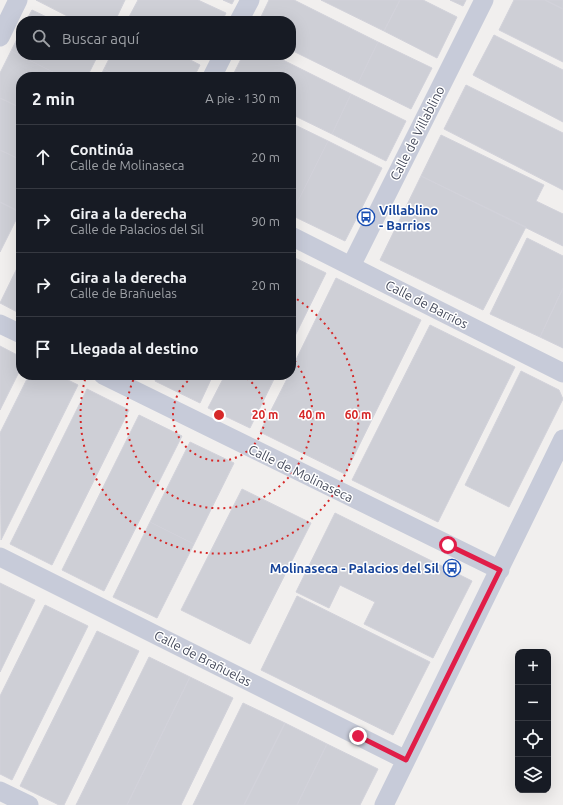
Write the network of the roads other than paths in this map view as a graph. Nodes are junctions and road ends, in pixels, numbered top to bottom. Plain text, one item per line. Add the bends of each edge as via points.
1 (18, 0) edge
2 (250, 0) edge
3 (484, 0) edge
4 (242, 16) edge
5 (0, 37) edge
6 (220, 60) edge
7 (214, 72) edge
8 (296, 238) edge
9 (351, 266) junction
10 (0, 324) edge
11 (16, 332) edge
12 (563, 373) edge
13 (114, 380) edge
14 (563, 439) edge
15 (0, 557) edge
16 (500, 570) junction
17 (406, 760) junction
18 (0, 791) edge
19 (29, 805) edge
20 (384, 805) edge

1 - 5 street
2 - 4 street
3 - 9 street, Calle de Villablino
6 - 7 street
8 - 9 street, Calle de Barrios
9 - 12 street, Calle de Barrios
10 - 11 street
13 - 16 street, Calle de Molinaseca
14 - 16 street
15 - 17 street, Calle de Brañuelas
16 - 17 street
17 - 20 street
18 - 19 street

